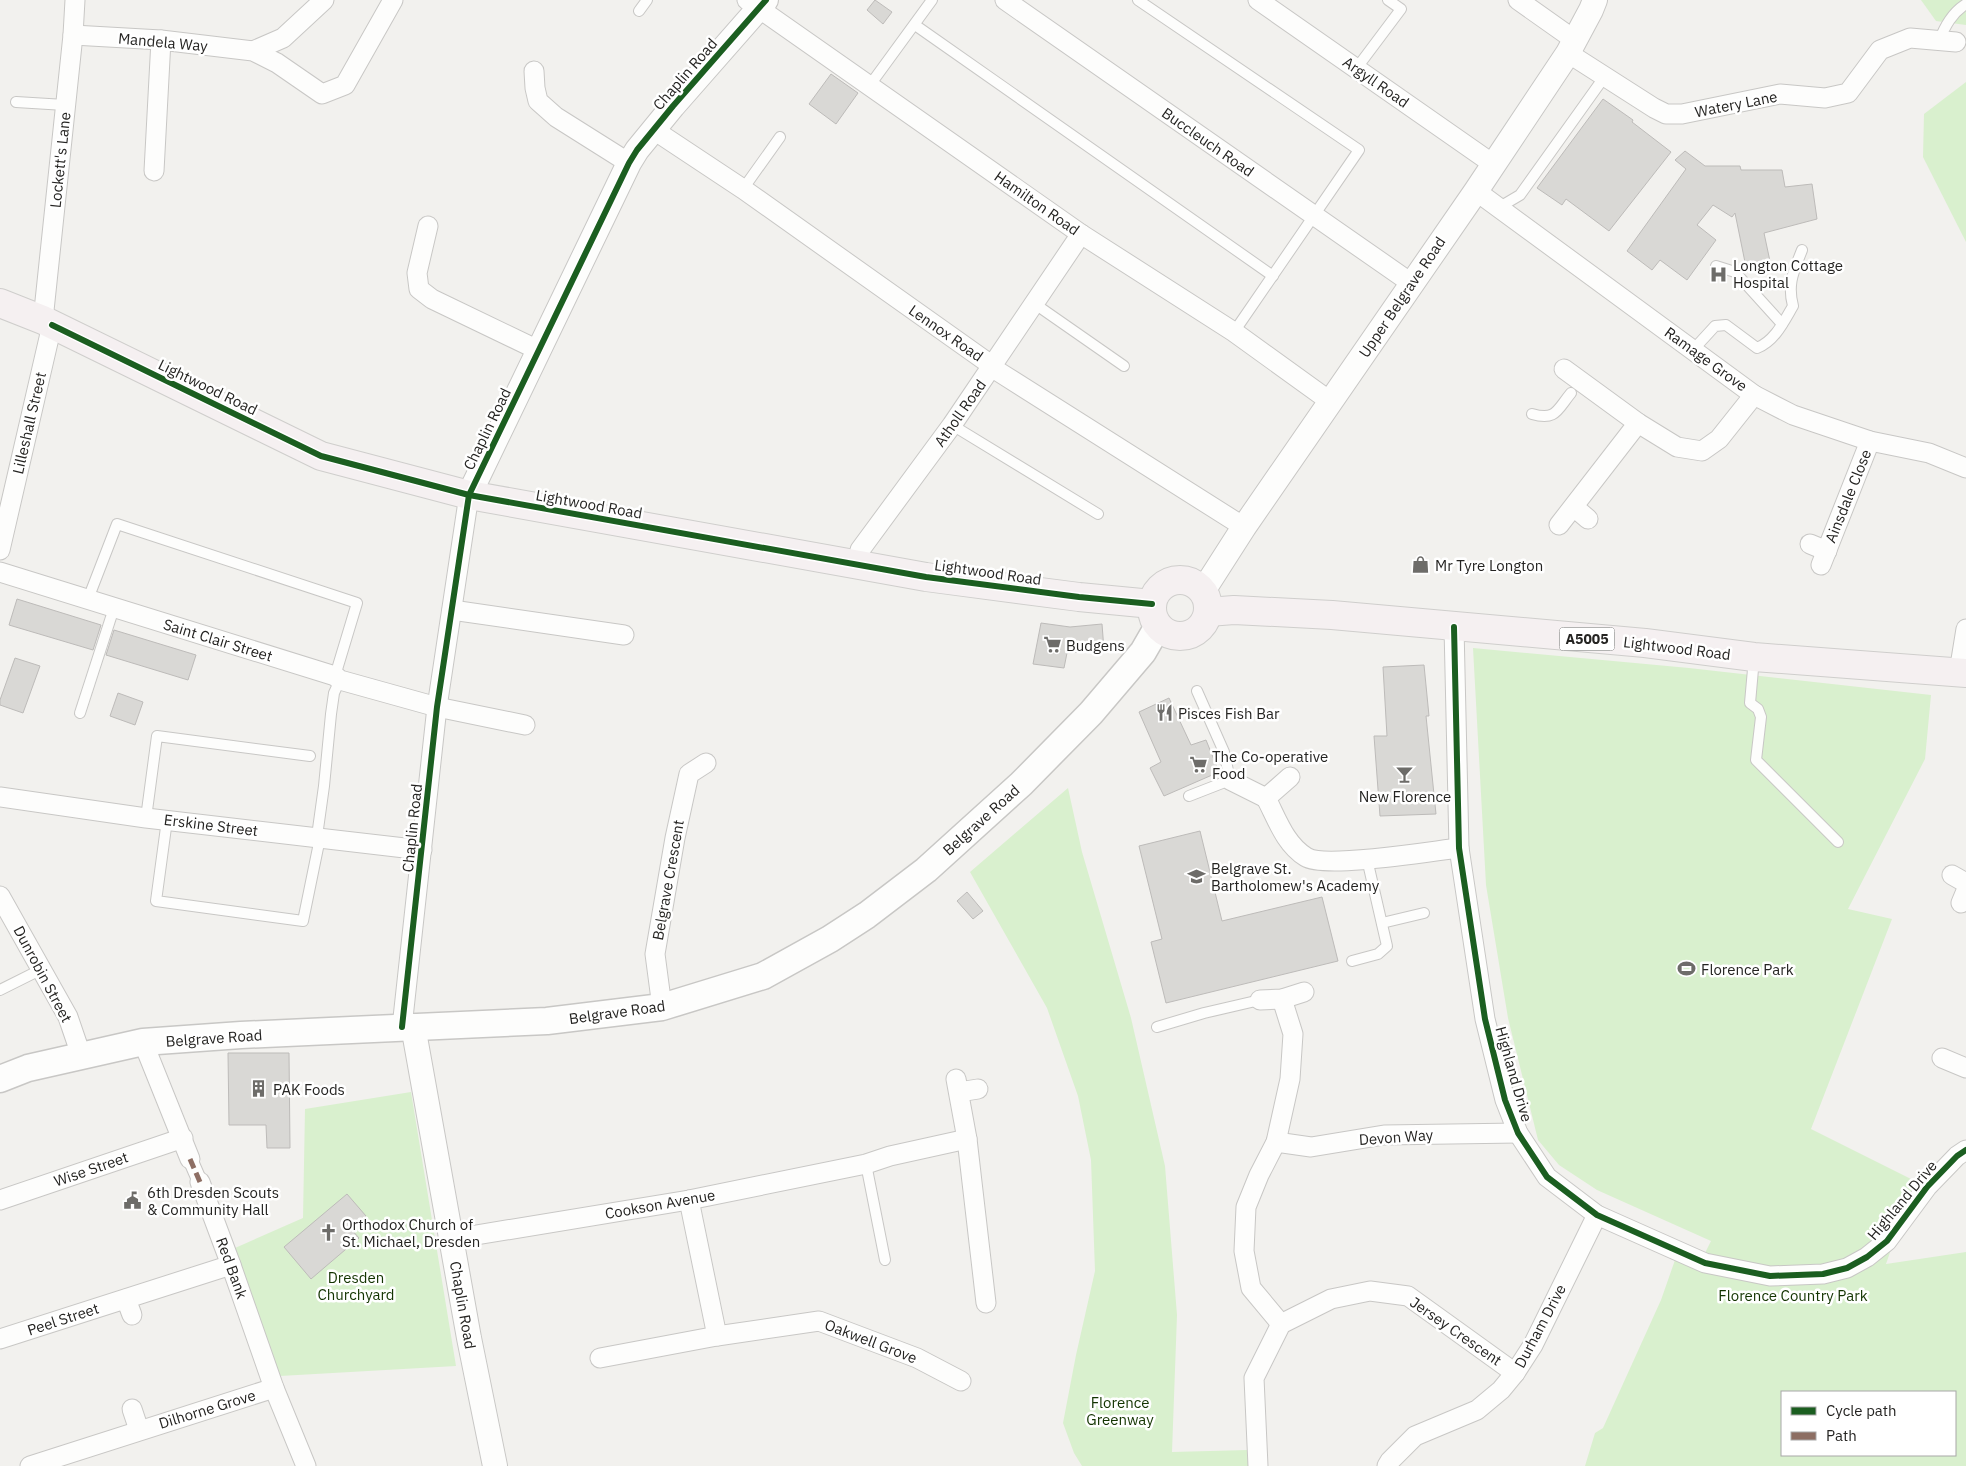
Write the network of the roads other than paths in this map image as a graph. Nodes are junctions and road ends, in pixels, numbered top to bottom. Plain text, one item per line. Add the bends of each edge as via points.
1 (75, 0) edge
2 (324, 0) edge
3 (392, 0) edge
4 (647, 0) edge
5 (932, 0) edge
6 (1005, 0) edge
7 (1138, 0) edge
8 (1258, 0) edge
9 (1388, 0) edge
10 (1518, 0) edge
11 (1595, 0) edge
12 (758, 3) edge
13 (1966, 4) edge
14 (639, 11) dead end
15 (915, 25) junction
16 (73, 35) junction
17 (161, 40) junction
18 (1947, 42) joint
19 (1572, 47) junction
20 (254, 51) junction
21 (1356, 69) junction
22 (534, 71) dead end
23 (1605, 76) junction
24 (870, 85) junction
25 (16, 102) dead end
26 (65, 106) junction
27 (654, 130) junction
28 (780, 137) dead end
29 (629, 162) junction
30 (1493, 164) junction
31 (154, 171) dead end
32 (742, 189) junction
33 (1476, 191) junction
34 (1498, 208) junction
35 (1314, 216) junction
36 (428, 226) dead end
37 (1081, 234) junction
38 (1802, 250) dead end
39 (1716, 266) dead end
40 (1273, 276) junction
41 (1411, 283) junction
42 (0, 302) edge
43 (1035, 304) junction
44 (48, 323) junction
45 (1782, 324) junction
46 (1234, 332) junction
47 (538, 350) junction
48 (1693, 350) junction
49 (1124, 366) dead end
50 (993, 367) junction
51 (1564, 369) dead end
52 (1576, 386) junction
53 (1754, 394) junction
54 (1331, 402) junction
55 (1532, 414) dead end
56 (1638, 423) junction
57 (952, 425) junction
58 (1870, 441) junction
59 (1966, 468) edge
60 (469, 495) junction
61 (1574, 507) junction
62 (1098, 514) dead end
63 (1588, 519) dead end
64 (1560, 525) dead end
65 (1244, 527) junction
66 (0, 550) edge
67 (1819, 553) dead end
68 (858, 566) junction
69 (0, 572) edge
70 (88, 600) junction
71 (1206, 602) junction
72 (114, 608) junction
73 (452, 610) junction
74 (1155, 615) junction
75 (1454, 627) junction
76 (1966, 629) edge
77 (624, 635) dead end
78 (1754, 657) junction
79 (1963, 672) edge
80 (338, 678) junction
81 (1197, 691) dead end
82 (437, 707) junction
83 (80, 713) dead end
84 (525, 725) dead end
85 (310, 756) dead end
86 (706, 764) dead end
87 (1290, 777) dead end
88 (1230, 780) junction
89 (0, 796) edge
90 (1189, 796) dead end
91 (1266, 798) junction
92 (146, 818) junction
93 (167, 820) junction
94 (320, 838) junction
95 (1838, 842) dead end
96 (1459, 848) junction
97 (422, 850) junction
98 (1367, 859) junction
99 (2, 903) edge
100 (1424, 913) dead end
101 (1382, 923) junction
102 (1352, 960) dead end
103 (42, 969) junction
104 (0, 990) edge
105 (1304, 992) dead end
106 (1282, 999) junction
107 (1260, 1000) joint
108 (662, 1007) junction
109 (408, 1027) junction
110 (1158, 1027) dead end
111 (143, 1042) junction
112 (80, 1055) junction
113 (1942, 1058) dead end
114 (1966, 1068) edge
115 (0, 1079) edge
116 (978, 1089) dead end
117 (1518, 1133) junction
118 (183, 1138) junction
119 (967, 1139) junction
120 (1276, 1142) junction
121 (1966, 1150) edge
122 (190, 1159) joint
123 (866, 1164) junction
124 (200, 1182) joint
125 (0, 1200) edge
126 (689, 1200) junction
127 (1597, 1215) junction
128 (452, 1239) junction
129 (885, 1260) dead end
130 (232, 1265) junction
131 (986, 1303) dead end
132 (1281, 1324) junction
133 (717, 1336) junction
134 (1, 1337) edge
135 (600, 1358) dead end
136 (1515, 1373) junction
137 (961, 1381) dead end
138 (274, 1388) junction
139 (132, 1408) dead end
140 (139, 1430) junction
141 (51, 1463) edge
142 (30, 1466) edge
143 (306, 1466) edge
144 (495, 1466) edge
145 (1258, 1466) edge
146 (1387, 1466) edge

1 - 16 street, Lockett's Lane
2 - 20 street via 283,38
3 - 20 street, Mandela Way via 345,85 322,94
4 - 14 lane
5 - 15 lane
6 - 35 street, Buccleuch Road
7 - 35 lane via 1359,150
8 - 21 street, Argyll Road
9 - 21 lane via 1401,9
10 - 19 street, Watery Lane
11 - 19 street, Upper Belgrave Road
12 - 24 street, Hamilton Road
12 - 27 street, Chaplin Road
13 - 18 lane via 1946,25
15 - 24 lane
15 - 40 lane
16 - 17 street, Mandela Way
16 - 26 street, Lockett's Lane
17 - 20 street, Mandela Way
17 - 31 street
18 - 23 street, Watery Lane via 1910,38 1880,50 1848,93 1825,98 1780,94 1682,114 1666,114
19 - 23 street, Watery Lane
19 - 30 street, Upper Belgrave Road
21 - 30 street, Argyll Road
22 - 29 street via 538,101 556,117
23 - 34 lane via 1520,195
24 - 37 street, Hamilton Road
25 - 26 lane
26 - 44 street, Lockett's Lane
27 - 29 street, Chaplin Road
27 - 32 street, Lennox Road
28 - 32 lane
29 - 47 street, Chaplin Road
30 - 33 street, Upper Belgrave Road
32 - 50 street, Lennox Road
33 - 34 street, Ramage Grove
33 - 41 street, Upper Belgrave Road
34 - 48 street, Ramage Grove
35 - 40 lane
35 - 41 street, Buccleuch Road
36 - 47 street via 417,273 419,289 432,299
37 - 43 street, Atholl Road
37 - 46 street, Hamilton Road
38 - 45 lane via 1790,284 1793,306
39 - 45 lane via 1735,272
40 - 46 lane
41 - 54 street, Upper Belgrave Road
42 - 44 main road, Lightwood Road
43 - 49 lane
43 - 50 street, Atholl Road
44 - 60 main road, Lightwood Road via 321,456
44 - 66 street, Lilleshall Street
45 - 48 lane via 1770,340 1757,348 1726,325 1714,326
46 - 54 street, Hamilton Road
47 - 60 street, Chaplin Road
48 - 53 street, Ramage Grove
50 - 57 street, Atholl Road
50 - 65 street, Lennox Road
51 - 52 street
52 - 55 lane via 1554,414 1545,418
52 - 56 street
53 - 56 street via 1719,439 1702,451 1676,447
53 - 58 street, Ramage Grove via 1794,415
54 - 65 street, Upper Belgrave Road
56 - 61 street
57 - 62 lane
57 - 68 street, Atholl Road via 860,550
58 - 59 street, Ramage Grove via 1929,453
58 - 67 street, Ainsdale Close
60 - 68 main road, Lightwood Road
60 - 73 street, Chaplin Road
61 - 63 street
61 - 64 street
65 - 71 street, Upper Belgrave Road
68 - 74 main road, Lightwood Road via 1079,597
69 - 70 street, Saint Clair Street
70 - 72 street, Saint Clair Street
70 - 80 lane via 117,524 357,603
71 - 74 main road via 1205,622 1186,636 1167,633
71 - 74 main road via 1190,582 1180,579 1158,590
71 - 75 main road, Lightwood Road / A5005 via 1234,610 1332,615
72 - 80 street, Saint Clair Street
72 - 83 lane
73 - 77 street
73 - 82 street, Chaplin Road
74 - 108 main road, Belgrave Road via 1143,652 1091,714 1021,784 926,870 867,915 763,976
75 - 78 main road, Lightwood Road / A5005 via 1645,643
75 - 96 street, Highland Drive
76 - 79 street
78 - 79 main road, Lightwood Road / A5005
78 - 95 lane via 1750,703 1758,709 1761,717 1756,760
80 - 82 street, Saint Clair Street
80 - 94 lane via 318,829
81 - 88 lane via 1224,752
82 - 84 street, Saint Clair Street
82 - 97 street, Chaplin Road
85 - 92 lane via 157,736
86 - 108 street, Belgrave Crescent via 689,774 675,838 655,954
87 - 91 street
88 - 90 lane
88 - 91 street
89 - 92 street, Erskine Street
91 - 98 street via 1289,842 1308,858 1338,862
92 - 93 street, Erskine Street
93 - 94 street, Erskine Street
93 - 94 lane via 156,901 302,921
94 - 97 street, Erskine Street
96 - 98 street
96 - 117 street, Highland Drive via 1485,1019 1505,1100
97 - 109 street, Chaplin Road
98 - 101 lane
99 - 103 street, Dunrobin Street
100 - 101 lane
101 - 102 lane via 1385,949 1378,954
103 - 104 lane
103 - 112 street, Dunrobin Street via 68,1017
105 - 106 street
106 - 107 street
106 - 120 street via 1293,1034 1290,1079
107 - 110 lane
108 - 109 main road, Belgrave Road via 547,1021
109 - 111 main road, Belgrave Road
109 - 128 street, Chaplin Road
111 - 112 main road, Belgrave Road
111 - 118 street, Red Bank
112 - 115 main road, Belgrave Road
113 - 114 street
116 - 119 street via 958,1086
117 - 120 street, Devon Way via 1384,1135 1311,1147
117 - 127 street, Highland Drive via 1547,1177
118 - 122 street, Red Bank
118 - 125 street, Wise Street
119 - 123 street, Cookson Avenue
119 - 131 street
120 - 132 street via 1246,1207 1244,1251 1251,1288
121 - 127 street, Highland Drive via 1927,1187 1887,1241 1847,1268 1823,1274 1770,1276 1705,1263
122 - 124 street, Red Bank
123 - 126 street, Cookson Avenue
123 - 129 lane
124 - 130 street, Red Bank
126 - 128 street, Cookson Avenue
126 - 133 street
127 - 136 street, Durham Drive via 1533,1345
128 - 144 street, Chaplin Road
130 - 134 street, Peel Street via 129,1307
130 - 138 street, Red Bank
132 - 136 street, Jersey Crescent via 1331,1299 1370,1290 1408,1296
132 - 145 street via 1254,1378
133 - 135 street, Oakwell Grove
133 - 137 street, Oakwell Grove via 819,1321 917,1358
136 - 146 street, Durham Drive via 1477,1410 1415,1436
138 - 140 street, Dilhorne Grove
138 - 143 street, Red Bank
139 - 140 street, Dilhorne Grove
140 - 141 street, Dilhorne Grove
141 - 142 street, Dilhorne Grove

